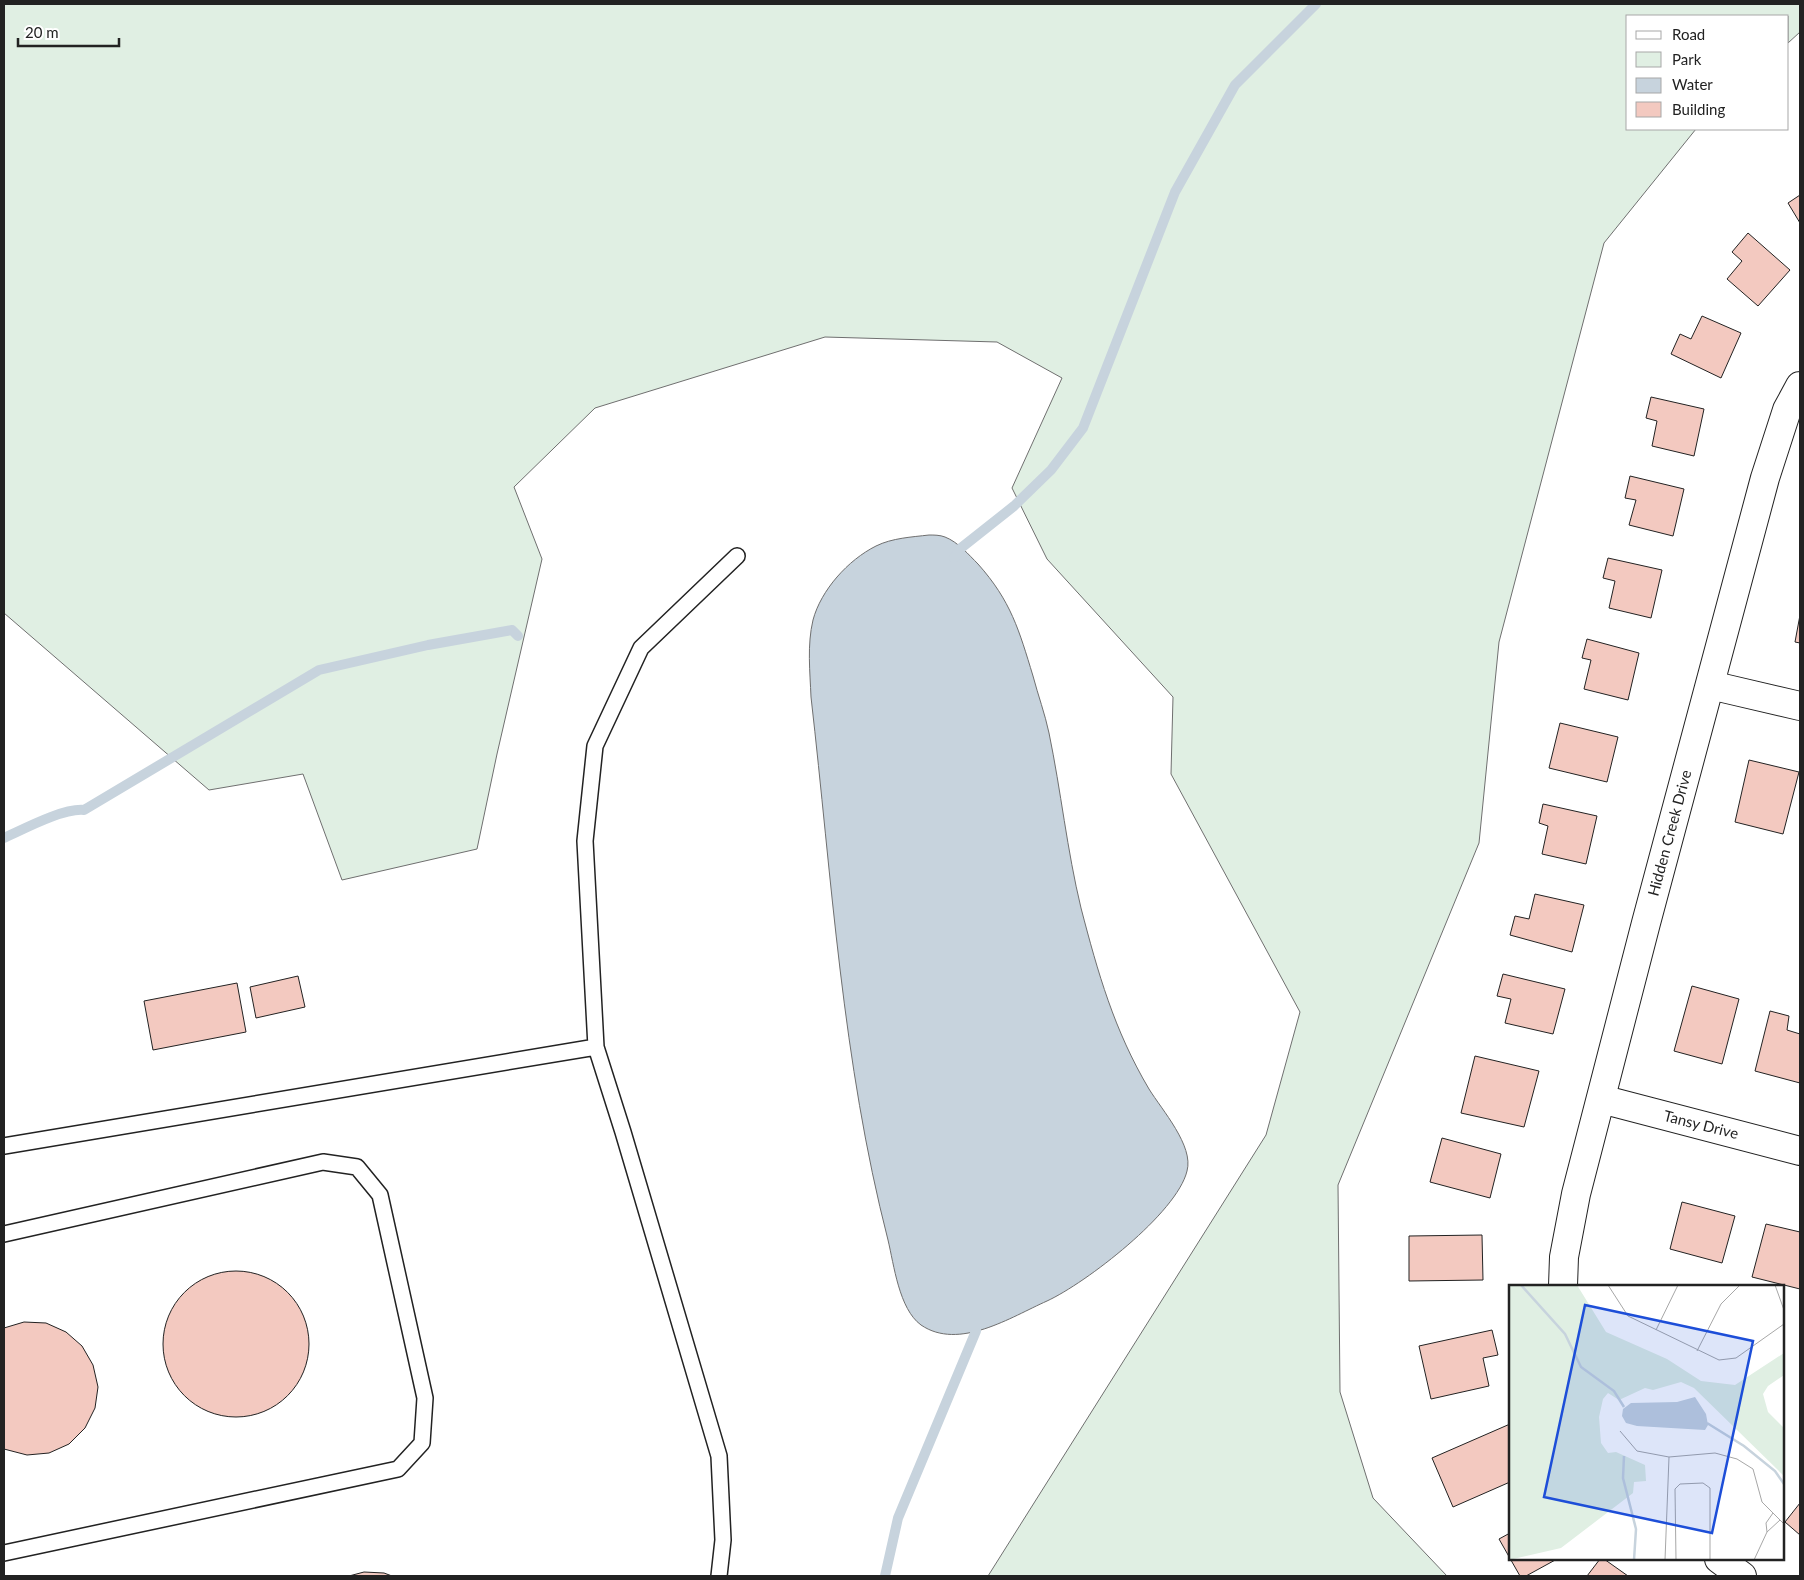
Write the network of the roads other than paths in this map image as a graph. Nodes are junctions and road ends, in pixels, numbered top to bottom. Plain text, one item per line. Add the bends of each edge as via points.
1 (1800, 386) edge
2 (737, 556) dead end
3 (1710, 685) junction
4 (1800, 706) edge
5 (596, 1047) junction
6 (1601, 1099) junction
7 (4, 1146) edge
8 (1800, 1151) edge
9 (4, 1234) edge
10 (1563, 1285) edge
11 (4, 1553) edge
12 (1720, 1560) edge
13 (719, 1576) edge
14 (1742, 1576) edge

1 - 3 street, Hidden Creek Drive via 1787,410 1766,478
2 - 5 lane via 641,648 595,746 585,841
3 - 4 street
3 - 6 street, Hidden Creek Drive
5 - 7 lane
5 - 13 lane via 719,1456 723,1540
6 - 8 street, Tansy Drive
6 - 10 street, Hidden Creek Drive via 1576,1194 1564,1257
9 - 11 lane via 323,1162 357,1167 380,1195 425,1398 422,1443 398,1469
12 - 14 street

